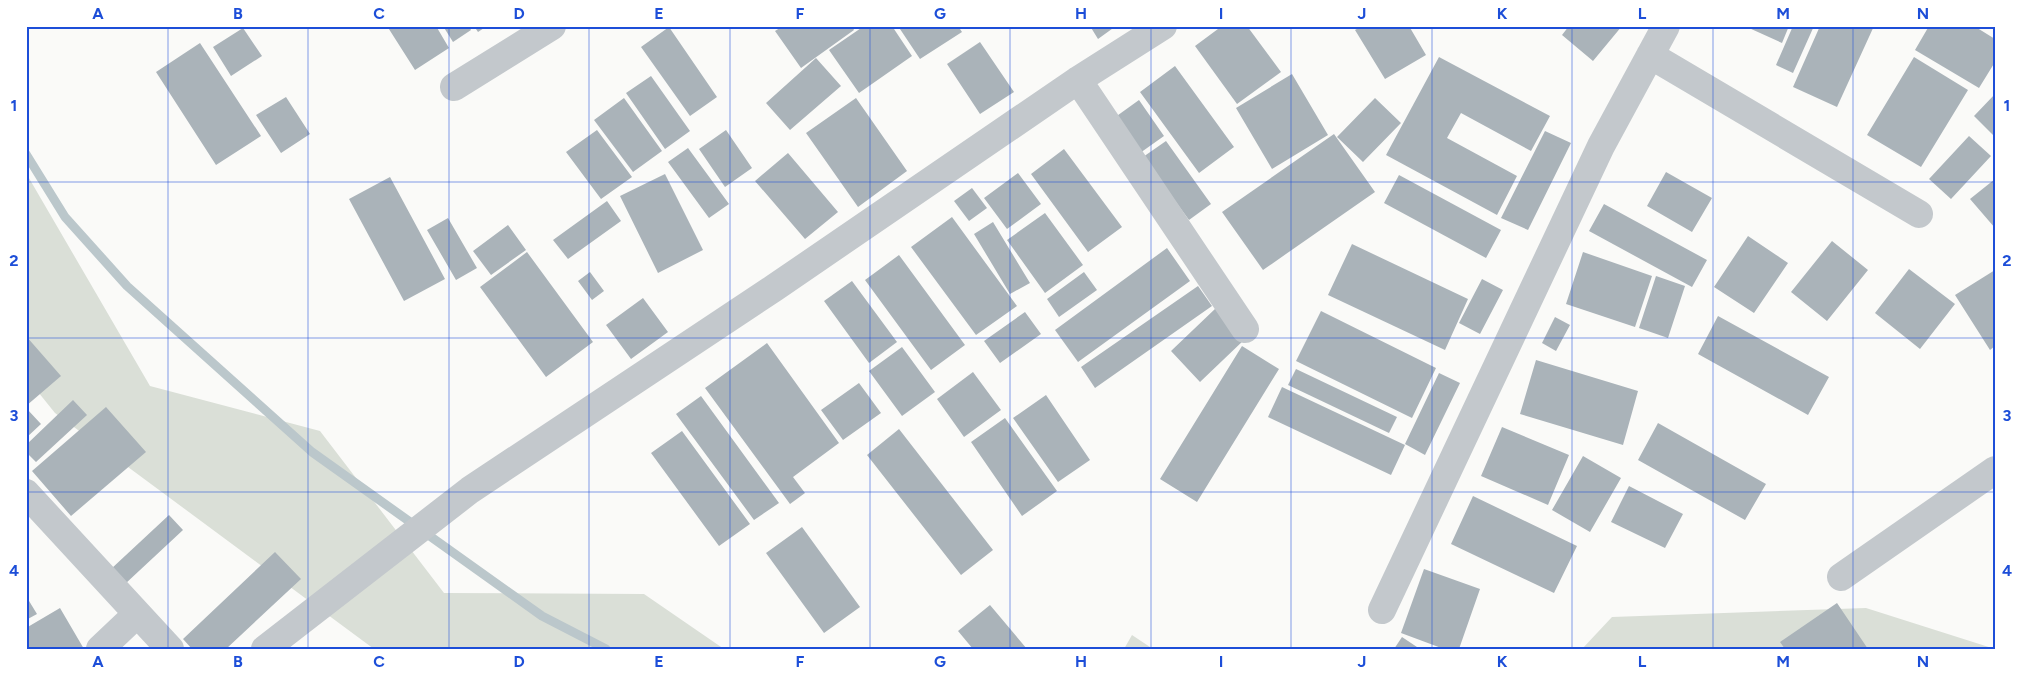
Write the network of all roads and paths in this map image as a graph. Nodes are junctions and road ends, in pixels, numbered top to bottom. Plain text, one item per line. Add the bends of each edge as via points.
1 (552, 26) edge
2 (1163, 26) edge
3 (1666, 26) edge
4 (1650, 55) junction
5 (1078, 80) junction
6 (454, 87) dead end
7 (1920, 214) dead end
8 (1245, 329) dead end
9 (1995, 470) edge
10 (26, 493) edge
11 (1841, 577) dead end
12 (1382, 610) dead end
13 (137, 614) junction
14 (272, 647) edge
15 (100, 649) edge
16 (170, 649) edge

1 - 6 street
2 - 5 street
3 - 4 street
4 - 7 street
4 - 12 street via 1601,146
5 - 8 street
5 - 14 street via 470,490
9 - 11 street
10 - 13 street
13 - 15 street
13 - 16 street

